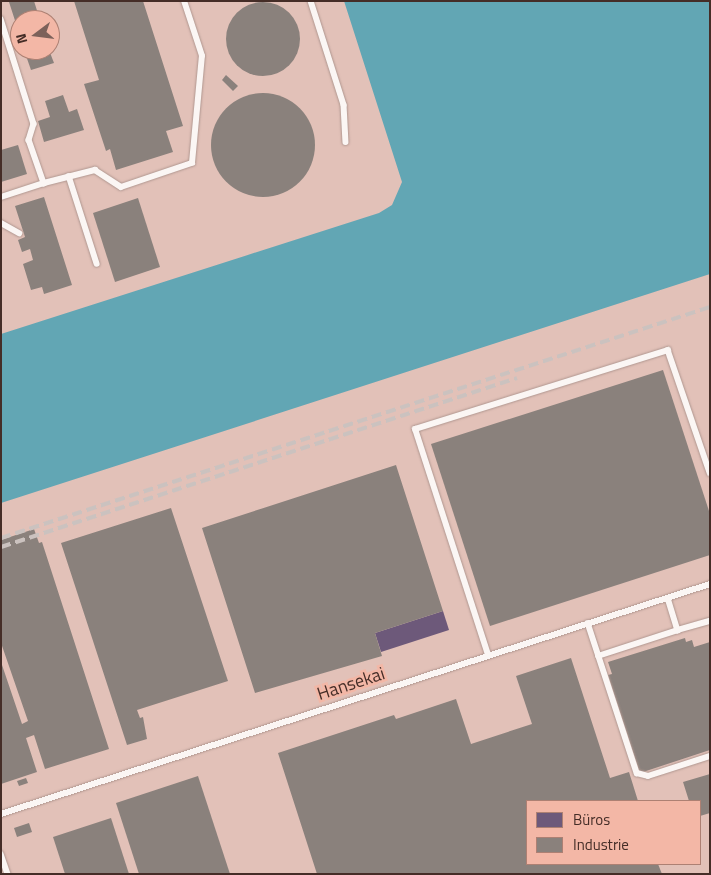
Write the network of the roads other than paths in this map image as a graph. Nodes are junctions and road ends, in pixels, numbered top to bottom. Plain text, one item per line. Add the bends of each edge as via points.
1 (184, 1) edge
2 (310, 1) edge
3 (1, 19) edge
4 (346, 142) dead end
5 (69, 176) junction
6 (44, 183) junction
7 (1, 197) edge
8 (1, 223) edge
9 (19, 233) dead end
10 (97, 264) dead end
11 (710, 473) edge
12 (710, 584) edge
13 (668, 598) junction
14 (710, 621) edge
15 (588, 624) junction
16 (678, 630) junction
17 (488, 655) junction
18 (598, 656) junction
19 (710, 756) edge
20 (1, 814) edge
21 (1, 854) edge
22 (8, 874) edge

1 - 5 lane via 202,56 192,163 121,187 95,170
2 - 4 lane via 344,105
3 - 6 lane via 34,124 29,140
5 - 6 lane
5 - 10 lane
6 - 7 lane
8 - 9 lane
11 - 17 lane via 668,350 416,430
12 - 13 lane, Hansekai
13 - 15 lane, Hansekai
13 - 16 lane
14 - 16 lane
15 - 17 lane, Hansekai
15 - 18 lane
16 - 18 lane
17 - 20 lane, Hansekai
18 - 19 lane via 636,773 648,776
21 - 22 lane

